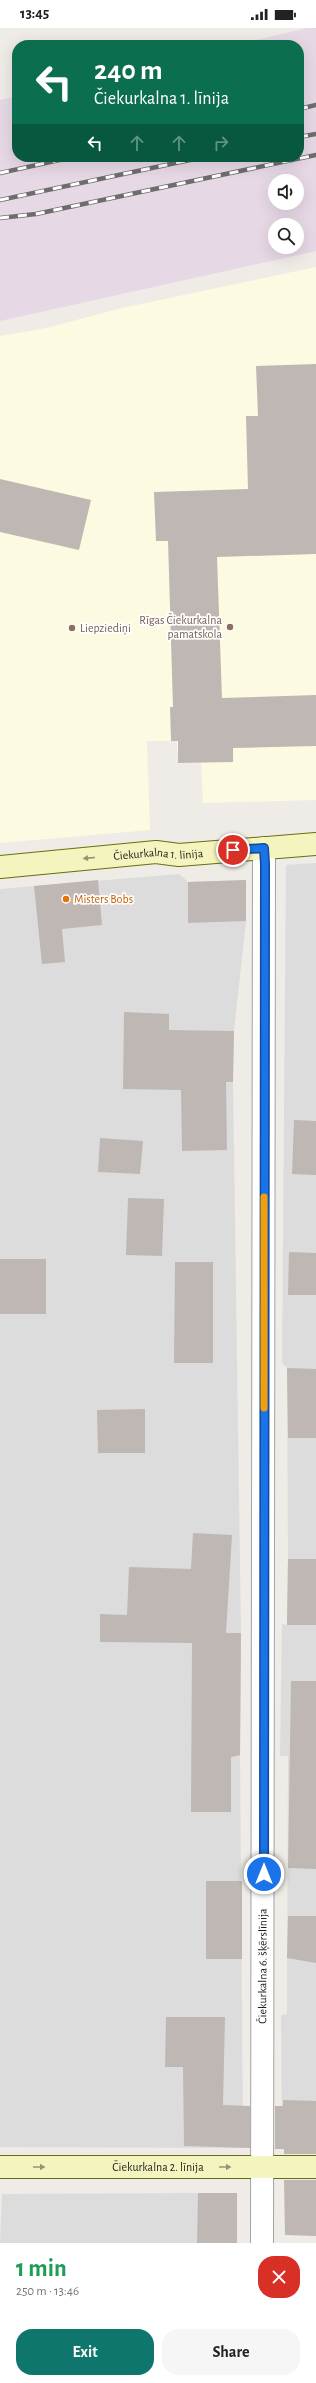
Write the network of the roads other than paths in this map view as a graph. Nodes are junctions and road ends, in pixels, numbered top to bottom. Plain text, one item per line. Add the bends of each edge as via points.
1 (316, 844) edge
2 (264, 848) junction
3 (0, 867) edge
4 (0, 2167) edge
5 (262, 2167) junction
6 (316, 2167) edge
7 (262, 2243) edge

1 - 2 street, Čiekurkalna 1. līnija
2 -> 3 street, Čiekurkalna 1. līnija via 179,855 156,852
2 - 5 street, Čiekurkalna 6. šķērslīnija
4 -> 5 street, Čiekurkalna 2. līnija
5 - 6 street, Čiekurkalna 2. līnija
5 - 7 street, Čiekurkalna 6. šķērslīnija

